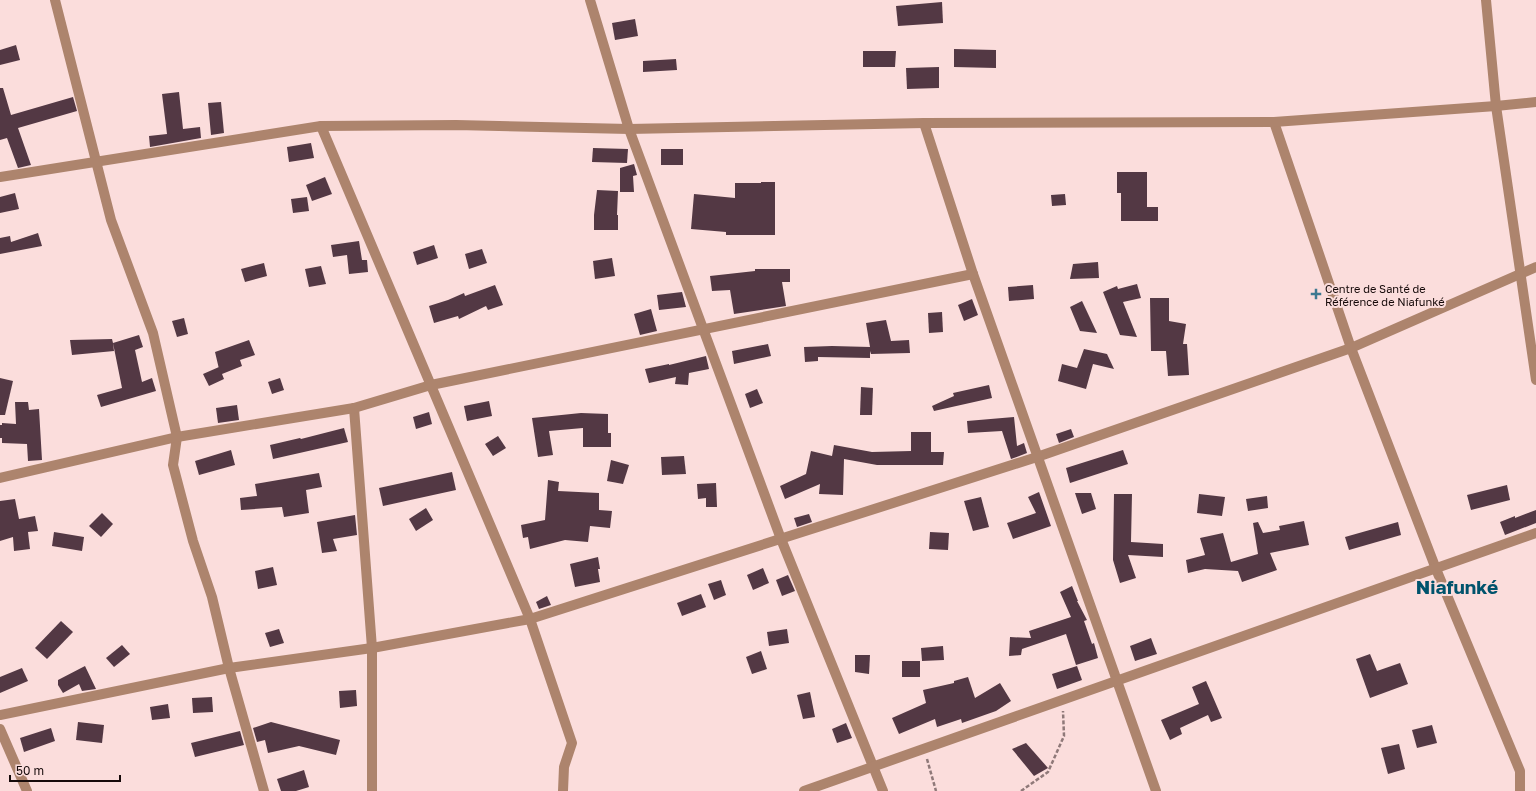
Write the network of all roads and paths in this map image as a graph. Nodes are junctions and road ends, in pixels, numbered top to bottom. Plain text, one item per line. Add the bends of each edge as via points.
1 (55, 0) edge
2 (590, 0) edge
3 (1486, 0) edge
4 (1536, 102) edge
5 (1496, 106) junction
6 (1274, 122) junction
7 (924, 123) junction
8 (321, 126) junction
9 (629, 129) junction
10 (95, 160) junction
11 (0, 176) edge
12 (1536, 267) edge
13 (1520, 273) junction
14 (973, 274) junction
15 (704, 330) junction
16 (1351, 348) junction
17 (1536, 380) edge
18 (431, 385) junction
19 (354, 408) junction
20 (177, 437) junction
21 (1037, 457) junction
22 (0, 478) edge
23 (1536, 533) edge
24 (781, 539) junction
25 (1436, 569) junction
26 (530, 619) junction
27 (372, 648) junction
28 (229, 668) junction
29 (1117, 682) junction
30 (1062, 701) junction
31 (0, 715) edge
32 (0, 729) edge
33 (924, 748) junction
34 (873, 766) junction
35 (27, 791) edge
36 (264, 791) edge
37 (372, 791) edge
38 (564, 791) edge
39 (804, 791) edge
40 (883, 791) edge
41 (936, 791) edge
42 (1021, 791) edge
43 (1156, 791) edge
44 (1520, 791) edge

1 - 10 street
2 - 9 street
3 - 5 street
4 - 5 street
5 - 6 street
5 - 13 street
6 - 7 street
6 - 16 street
7 - 9 street
7 - 14 street
8 - 9 street via 456,125
8 - 10 street
8 - 18 street
9 - 15 street
10 - 11 street
10 - 20 street via 111,220 153,333
12 - 13 street
13 - 16 street
13 - 17 street
14 - 15 street
14 - 21 street
15 - 18 street
15 - 24 street
16 - 21 street
16 - 25 street
18 - 19 street
18 - 26 street
19 - 20 street
19 - 27 street
20 - 22 street
20 - 28 street via 173,465 193,541 212,597
21 - 24 street
21 - 29 street
23 - 25 street
24 - 26 street
24 - 34 street
25 - 29 street
25 - 44 street via 1520,771
26 - 27 street
26 - 38 street via 572,743 564,767
27 - 28 street
27 - 37 street
28 - 31 street
28 - 36 street
29 - 30 street
29 - 43 street
30 - 33 street
30 - 42 path via 1064,736 1048,772
32 - 35 street
33 - 34 street
33 - 41 path
34 - 39 street
34 - 40 street

